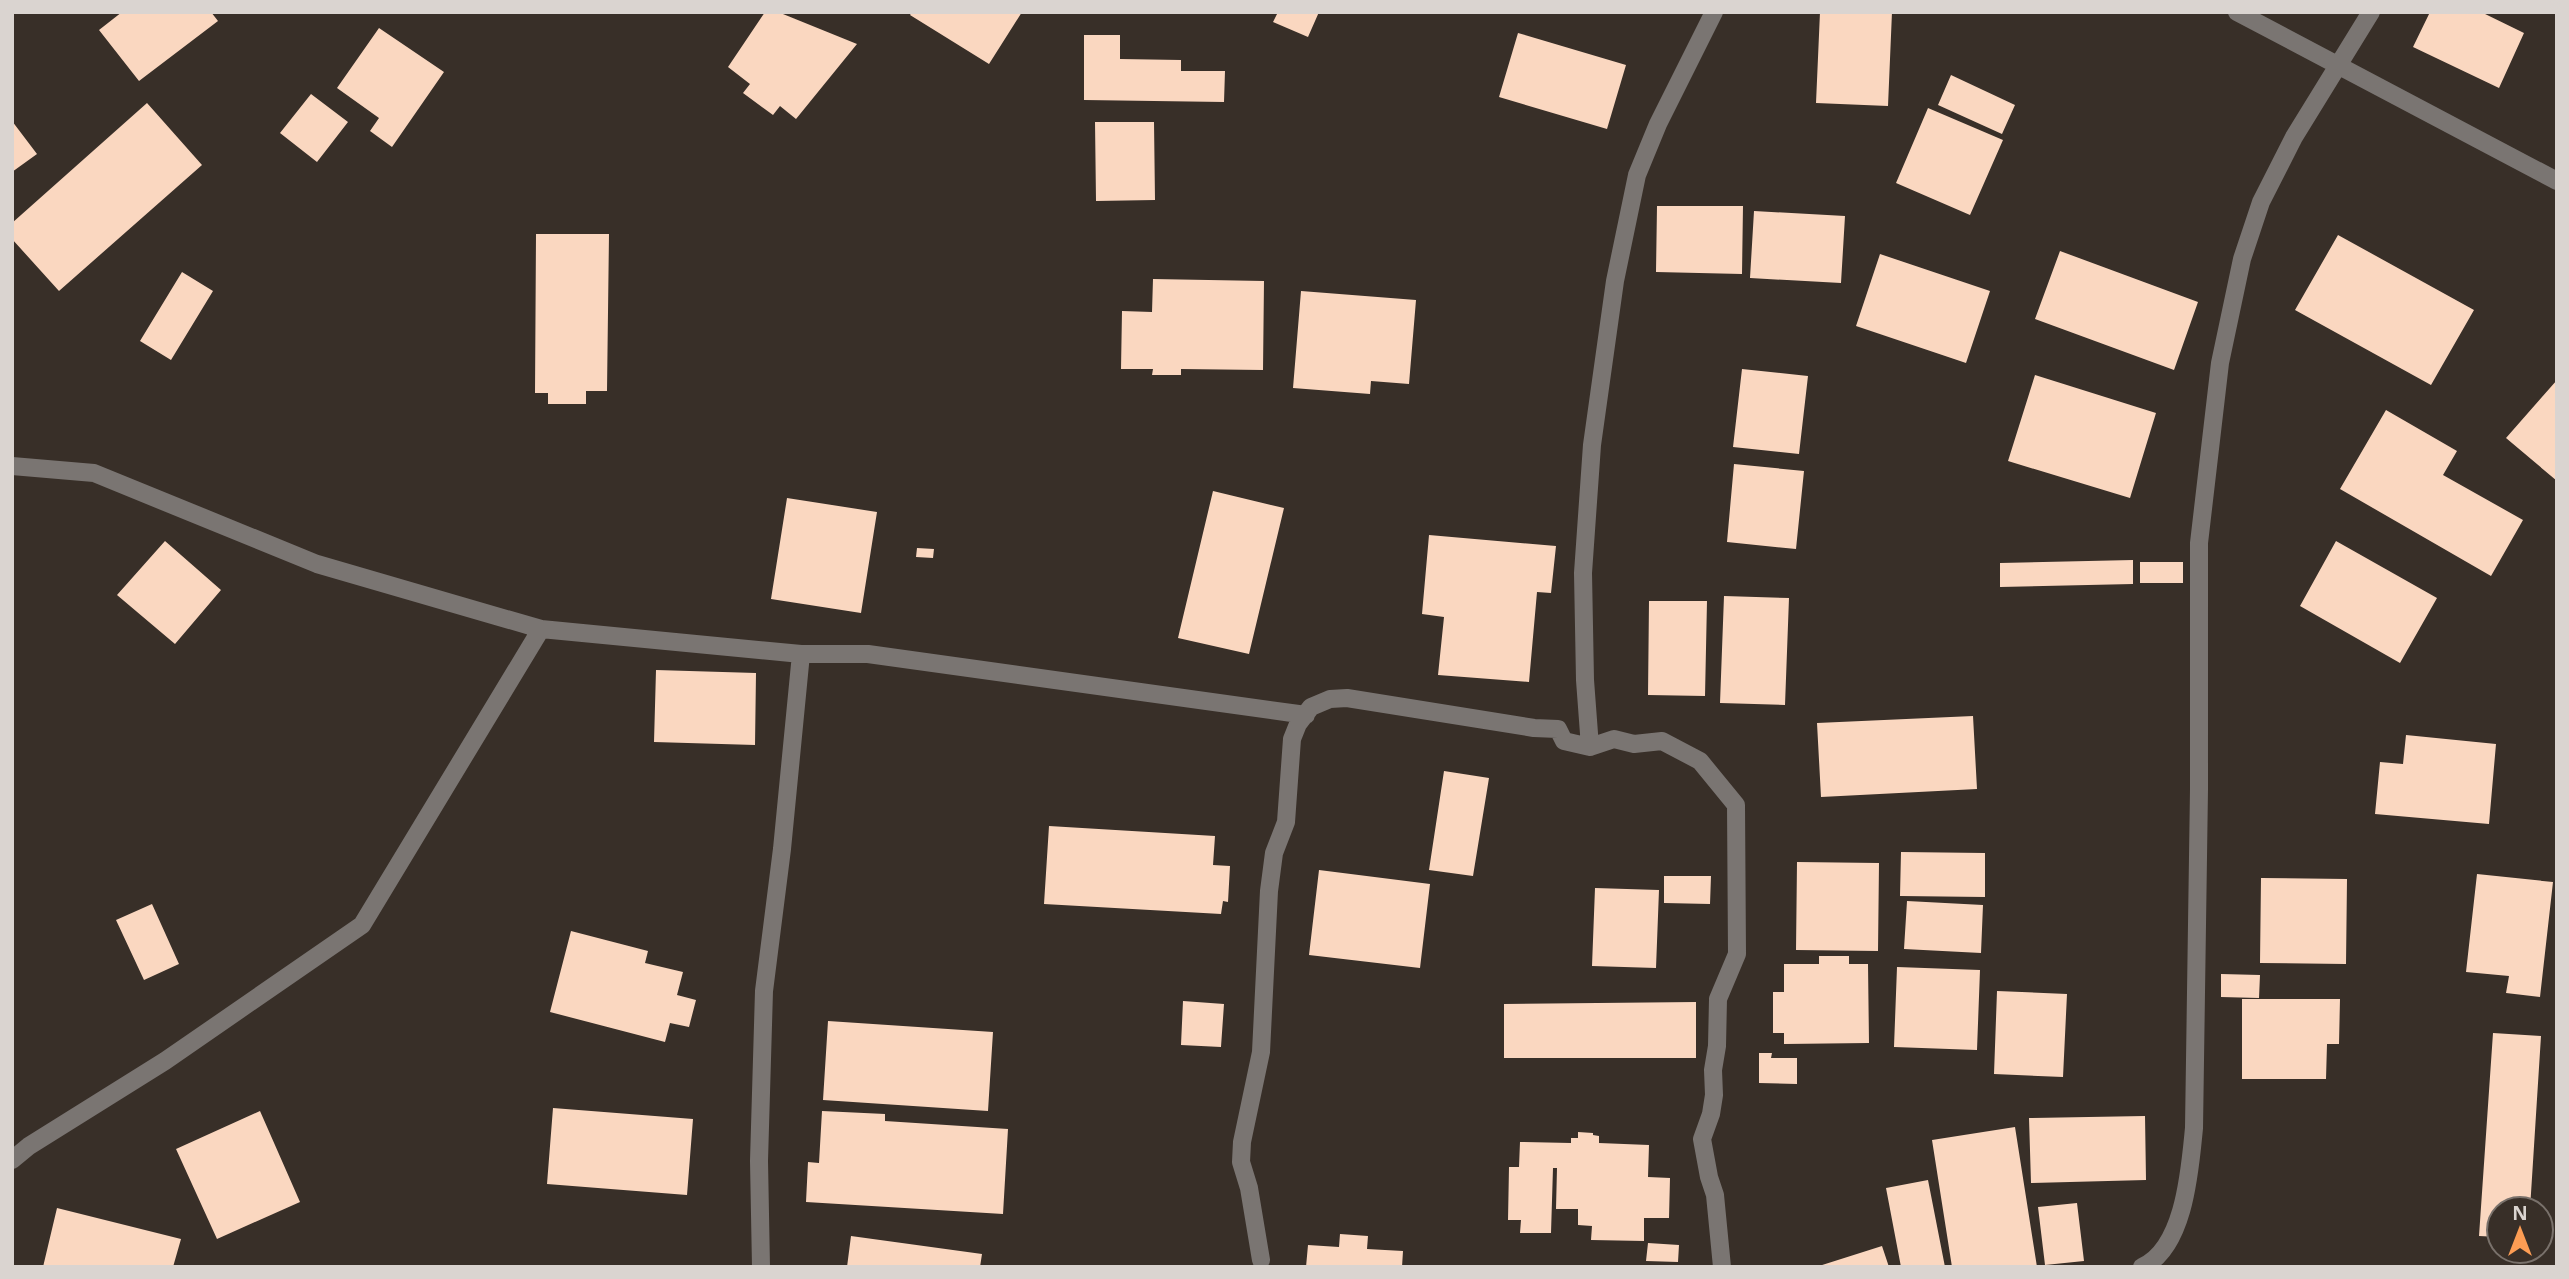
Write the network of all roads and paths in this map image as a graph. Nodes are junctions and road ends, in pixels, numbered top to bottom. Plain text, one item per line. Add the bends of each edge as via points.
1 (1714, 12) edge
2 (2237, 12) edge
3 (2371, 12) edge
4 (2339, 65) junction
5 (2557, 181) edge
6 (12, 466) edge
7 (541, 629) junction
8 (801, 654) junction
9 (1306, 715) junction
10 (1590, 747) junction
11 (12, 1160) edge
12 (1261, 1260) dead end
13 (761, 1267) edge
14 (1722, 1267) edge
15 (2142, 1267) edge

1 - 10 street via 1637,175 1615,281 1592,445 1583,573
2 - 4 street
3 - 4 street
4 - 5 street
4 - 15 street via 2261,202 2242,259 2220,363 2199,543 2194,1128 2189,1177 2174,1230 2161,1252
6 - 7 street via 94,473 317,564
7 - 8 street
7 - 11 street via 362,925
8 - 9 street via 868,654
8 - 13 street via 764,991
9 - 10 street via 1330,699 1347,698 1558,729 1564,741
9 - 12 street via 1292,738 1286,822 1274,853 1261,1052 1242,1142 1241,1162
10 - 14 street via 1614,739 1633,744 1662,741 1700,761 1736,805 1737,954 1718,999 1714,1095 1702,1139 1715,1195

